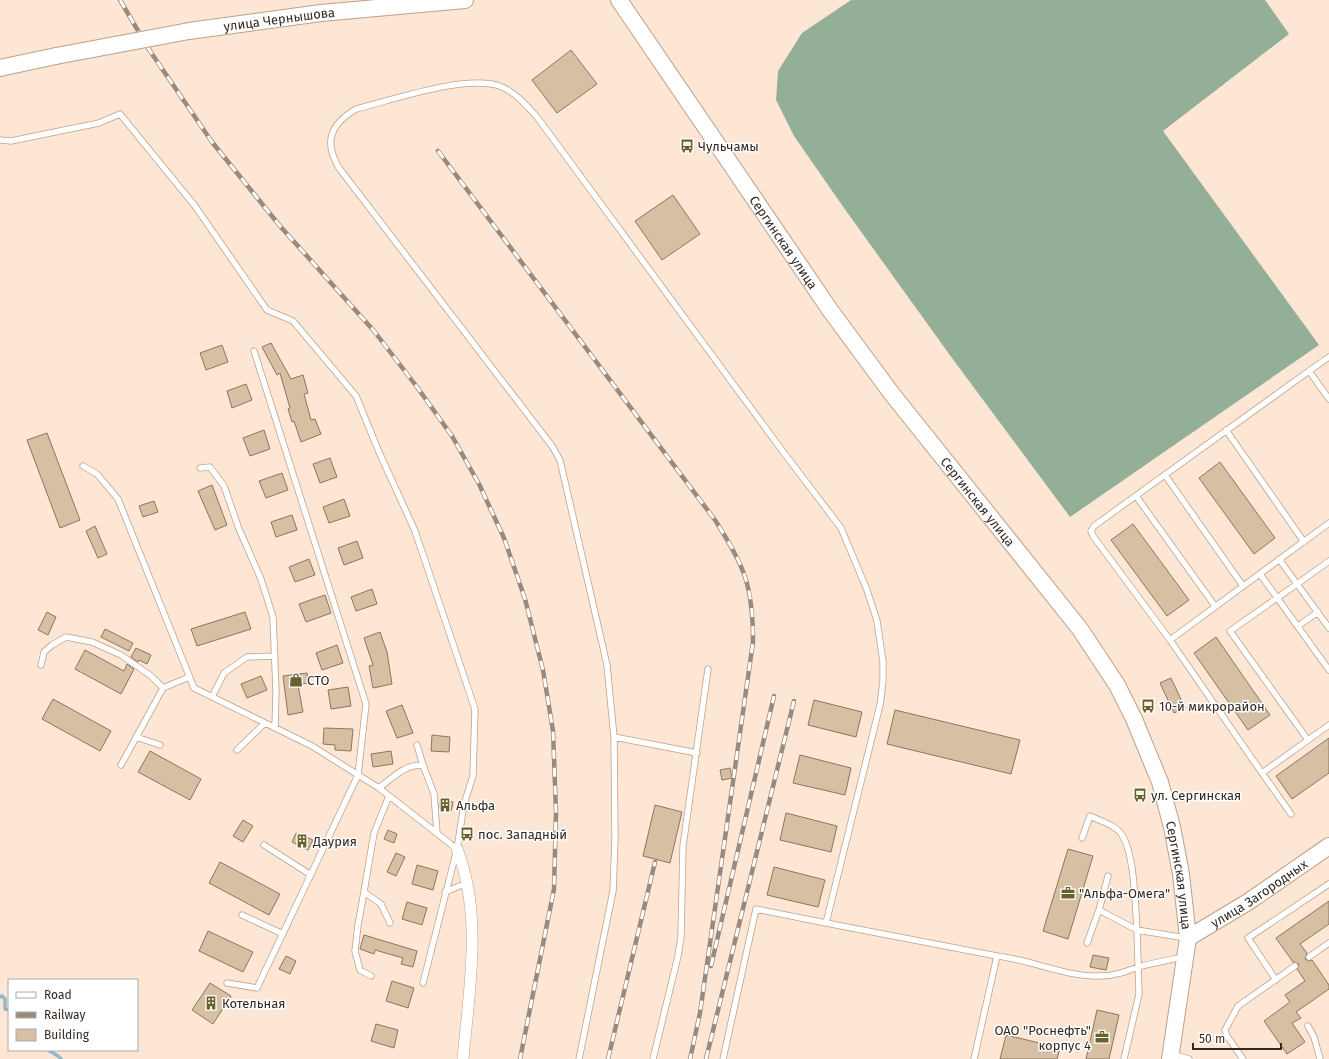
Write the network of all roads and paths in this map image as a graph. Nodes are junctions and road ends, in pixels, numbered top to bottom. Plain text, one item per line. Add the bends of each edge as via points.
1 (465, 0) edge
2 (619, 0) edge
3 (0, 68) edge
4 (0, 140) edge
5 (254, 351) dead end
6 (1329, 357) edge
7 (1309, 371) junction
8 (1329, 399) edge
9 (1226, 430) junction
10 (83, 466) dead end
11 (200, 468) dead end
12 (1164, 476) junction
13 (1136, 496) junction
14 (1329, 523) edge
15 (1304, 542) junction
16 (1279, 560) junction
17 (1329, 561) edge
18 (1260, 574) junction
19 (1297, 584) junction
20 (1243, 586) junction
21 (1277, 598) junction
22 (1215, 606) junction
23 (1318, 612) junction
24 (1298, 626) junction
25 (1329, 628) edge
26 (1170, 640) junction
27 (275, 656) junction
28 (41, 665) dead end
29 (708, 669) dead end
30 (1329, 670) edge
31 (189, 677) junction
32 (163, 688) junction
33 (212, 697) junction
34 (265, 723) junction
35 (1329, 725) edge
36 (275, 728) junction
37 (136, 737) junction
38 (614, 737) junction
39 (1308, 740) junction
40 (160, 745) dead end
41 (417, 745) dead end
42 (237, 750) dead end
43 (697, 754) junction
44 (121, 765) dead end
45 (423, 765) junction
46 (1262, 773) junction
47 (358, 775) junction
48 (379, 788) junction
49 (389, 796) junction
50 (1291, 814) dead end
51 (437, 833) junction
52 (1082, 838) dead end
53 (264, 846) dead end
54 (1329, 846) edge
55 (457, 849) junction
56 (311, 875) junction
57 (1108, 876) dead end
58 (467, 882) junction
59 (1329, 884) edge
60 (364, 892) junction
61 (445, 892) junction
62 (1099, 910) junction
63 (242, 915) dead end
64 (390, 923) dead end
65 (826, 923) junction
66 (1137, 930) junction
67 (283, 934) junction
68 (1188, 938) junction
69 (1087, 943) dead end
70 (1329, 943) edge
71 (997, 956) junction
72 (1186, 956) junction
73 (1309, 957) dead end
74 (1295, 966) dead end
75 (1138, 967) junction
76 (371, 976) dead end
77 (1276, 980) junction
78 (227, 983) dead end
79 (423, 983) dead end
80 (1308, 1026) dead end
81 (1171, 1056) edge
82 (1317, 1058) edge
83 (463, 1059) edge
84 (579, 1059) edge
85 (653, 1059) edge
86 (723, 1059) edge
87 (974, 1059) edge
88 (1124, 1059) edge
89 (1189, 1059) edge
90 (1243, 1059) edge

1 - 3 main road, улица Чернышова, bridge via 321,13 189,31
2 - 68 main road, Сергинская улица via 830,310 892,394 1080,629 1117,685 1151,758 1166,802 1181,874
4 - 55 lane via 11,141 99,123 120,114 195,206 267,310 293,321 356,396 415,531 475,709 473,776 464,804
5 - 47 lane via 366,704
6 - 7 lane
7 - 8 lane
7 - 9 lane
9 - 12 lane
9 - 15 lane
10 - 31 lane via 97,474 118,499
11 - 27 lane via 210,467 224,486 273,617
12 - 13 lane
12 - 20 lane
13 - 22 lane
13 - 26 lane via 1094,526 1093,536
14 - 15 lane
15 - 16 lane
16 - 18 lane
16 - 19 lane
17 - 19 lane
18 - 20 lane
18 - 21 lane
19 - 21 lane
19 - 23 lane
20 - 22 lane
21 - 24 lane
21 - 39 lane via 1230,631
22 - 26 lane
23 - 24 lane
23 - 25 lane
24 - 30 lane
26 - 46 lane
27 - 33 lane via 246,657 224,673
27 - 36 lane
28 - 32 lane via 44,652 66,637 92,642 121,655 151,676
29 - 43 lane
31 - 32 lane
31 - 33 lane via 194,688
32 - 37 lane
33 - 34 lane
34 - 36 lane
34 - 42 lane
35 - 39 lane
36 - 47 lane via 312,746
37 - 40 lane
37 - 44 lane
38 - 43 lane
38 - 65 lane via 607,665 560,460 552,446 333,158 330,147 336,124 356,109 467,83 486,83 503,88 520,99 537,117 841,528 877,621 883,681 880,704
38 - 84 lane via 615,839 612,891
39 - 46 lane
41 - 45 lane
43 - 85 lane via 683,846 679,950
45 - 48 lane via 412,765 398,772
45 - 51 lane via 434,794
46 - 50 lane
47 - 48 lane
47 - 56 lane
48 - 49 lane
49 - 51 lane
49 - 60 lane via 374,833
51 - 55 lane
52 - 66 lane via 1090,816 1110,824 1122,834 1128,850
53 - 56 lane
54 - 68 main road, улица Загородных via 1248,902
55 - 58 street
55 - 61 lane
56 - 67 lane
57 - 62 lane
58 - 61 lane
58 - 83 street via 473,934
59 - 77 lane via 1248,938
60 - 64 lane via 381,904
60 - 76 lane via 355,951 360,970
61 - 79 lane
62 - 66 lane
62 - 69 lane
63 - 67 lane
65 - 71 lane
65 - 86 lane via 756,909
66 - 68 lane
66 - 75 lane
67 - 78 lane via 257,988
68 - 72 main road, Сергинская улица
70 - 73 lane
71 - 75 lane via 1018,958 1053,969 1099,976 1119,975
71 - 87 lane
72 - 75 lane
72 - 81 main road, Сергинская улица
74 - 77 lane
75 - 88 lane via 1139,994
77 - 90 lane via 1238,1006 1225,1030
80 - 82 lane via 1318,1047
81 - 89 lane

